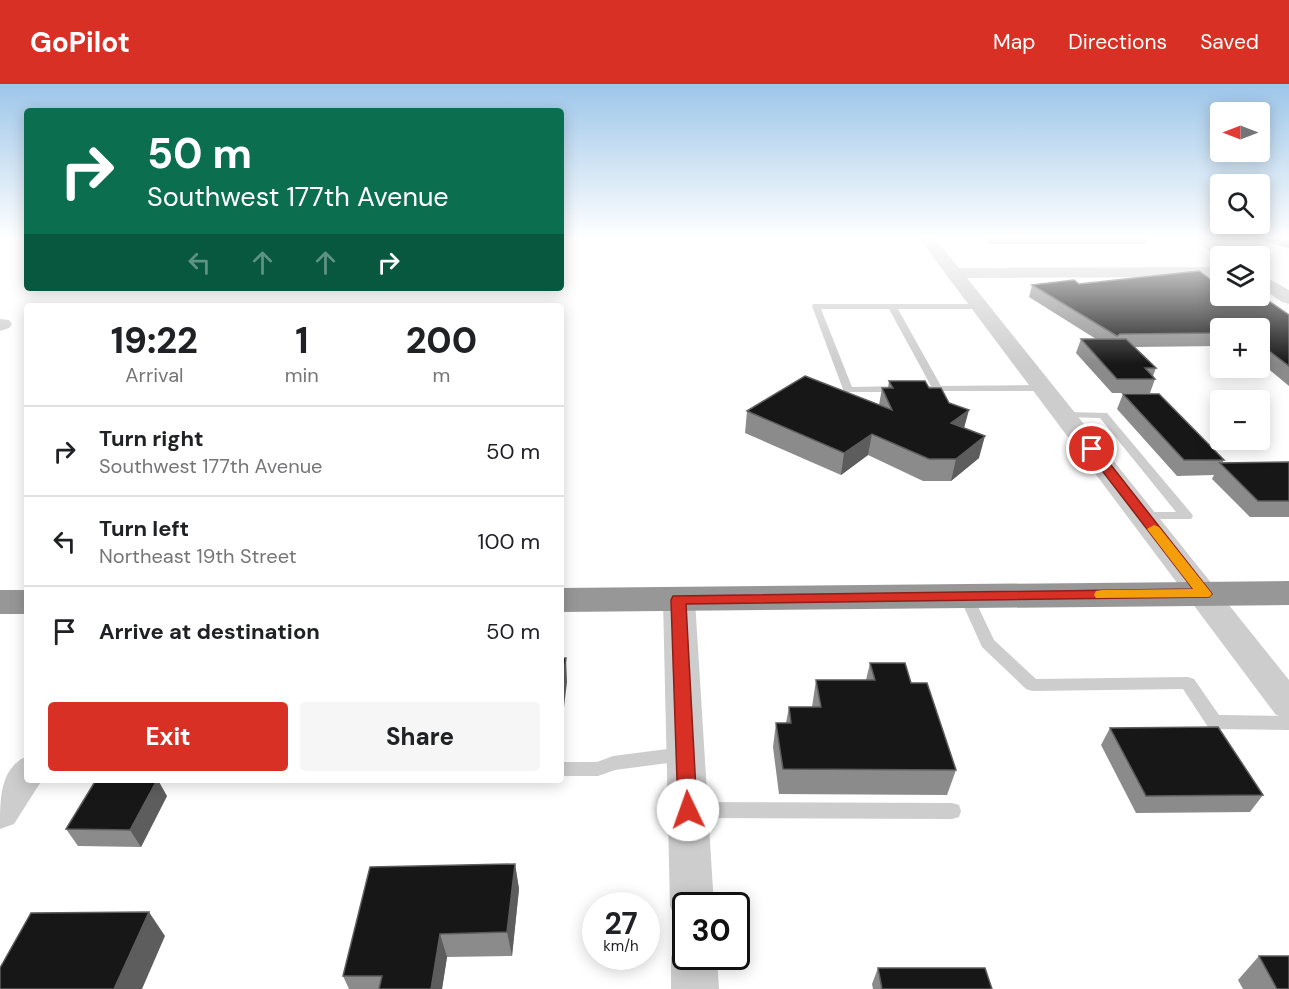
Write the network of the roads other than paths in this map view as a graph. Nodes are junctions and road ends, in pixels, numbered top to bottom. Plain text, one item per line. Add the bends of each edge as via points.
1 (961, 279) edge
2 (1270, 285) edge
3 (1289, 297) edge
4 (892, 306) junction
5 (981, 306) junction
6 (1045, 388) junction
7 (938, 389) junction
8 (1066, 415) junction
9 (1144, 516) junction
10 (1289, 592) edge
11 (1204, 594) junction
12 (966, 596) junction
13 (564, 600) edge
14 (679, 600) junction
15 (0, 602) edge
16 (24, 602) edge
17 (1289, 705) edge
18 (1289, 723) edge
19 (685, 754) junction
20 (564, 768) edge
21 (24, 776) edge
22 (688, 810) junction
23 (952, 811) dead end
24 (0, 812) edge
25 (691, 892) edge
26 (694, 970) edge
27 (695, 989) edge

1 - 5 street
2 - 3 street
4 - 5 lane
4 - 7 lane
4 - 7 lane via 816,306 848,390
5 - 6 street
6 - 7 lane
6 - 8 street
8 - 9 street
8 - 9 lane via 1103,415 1186,516
9 - 11 street
10 - 11 highway
11 - 12 highway
11 - 17 street
12 - 14 highway
12 - 18 lane via 988,643 1032,685 1188,683 1214,722
13 - 14 highway
14 - 19 street
15 - 16 highway
19 - 20 lane via 598,768
19 - 22 street
21 - 24 street
22 - 23 lane
22 - 25 street
26 - 27 street

